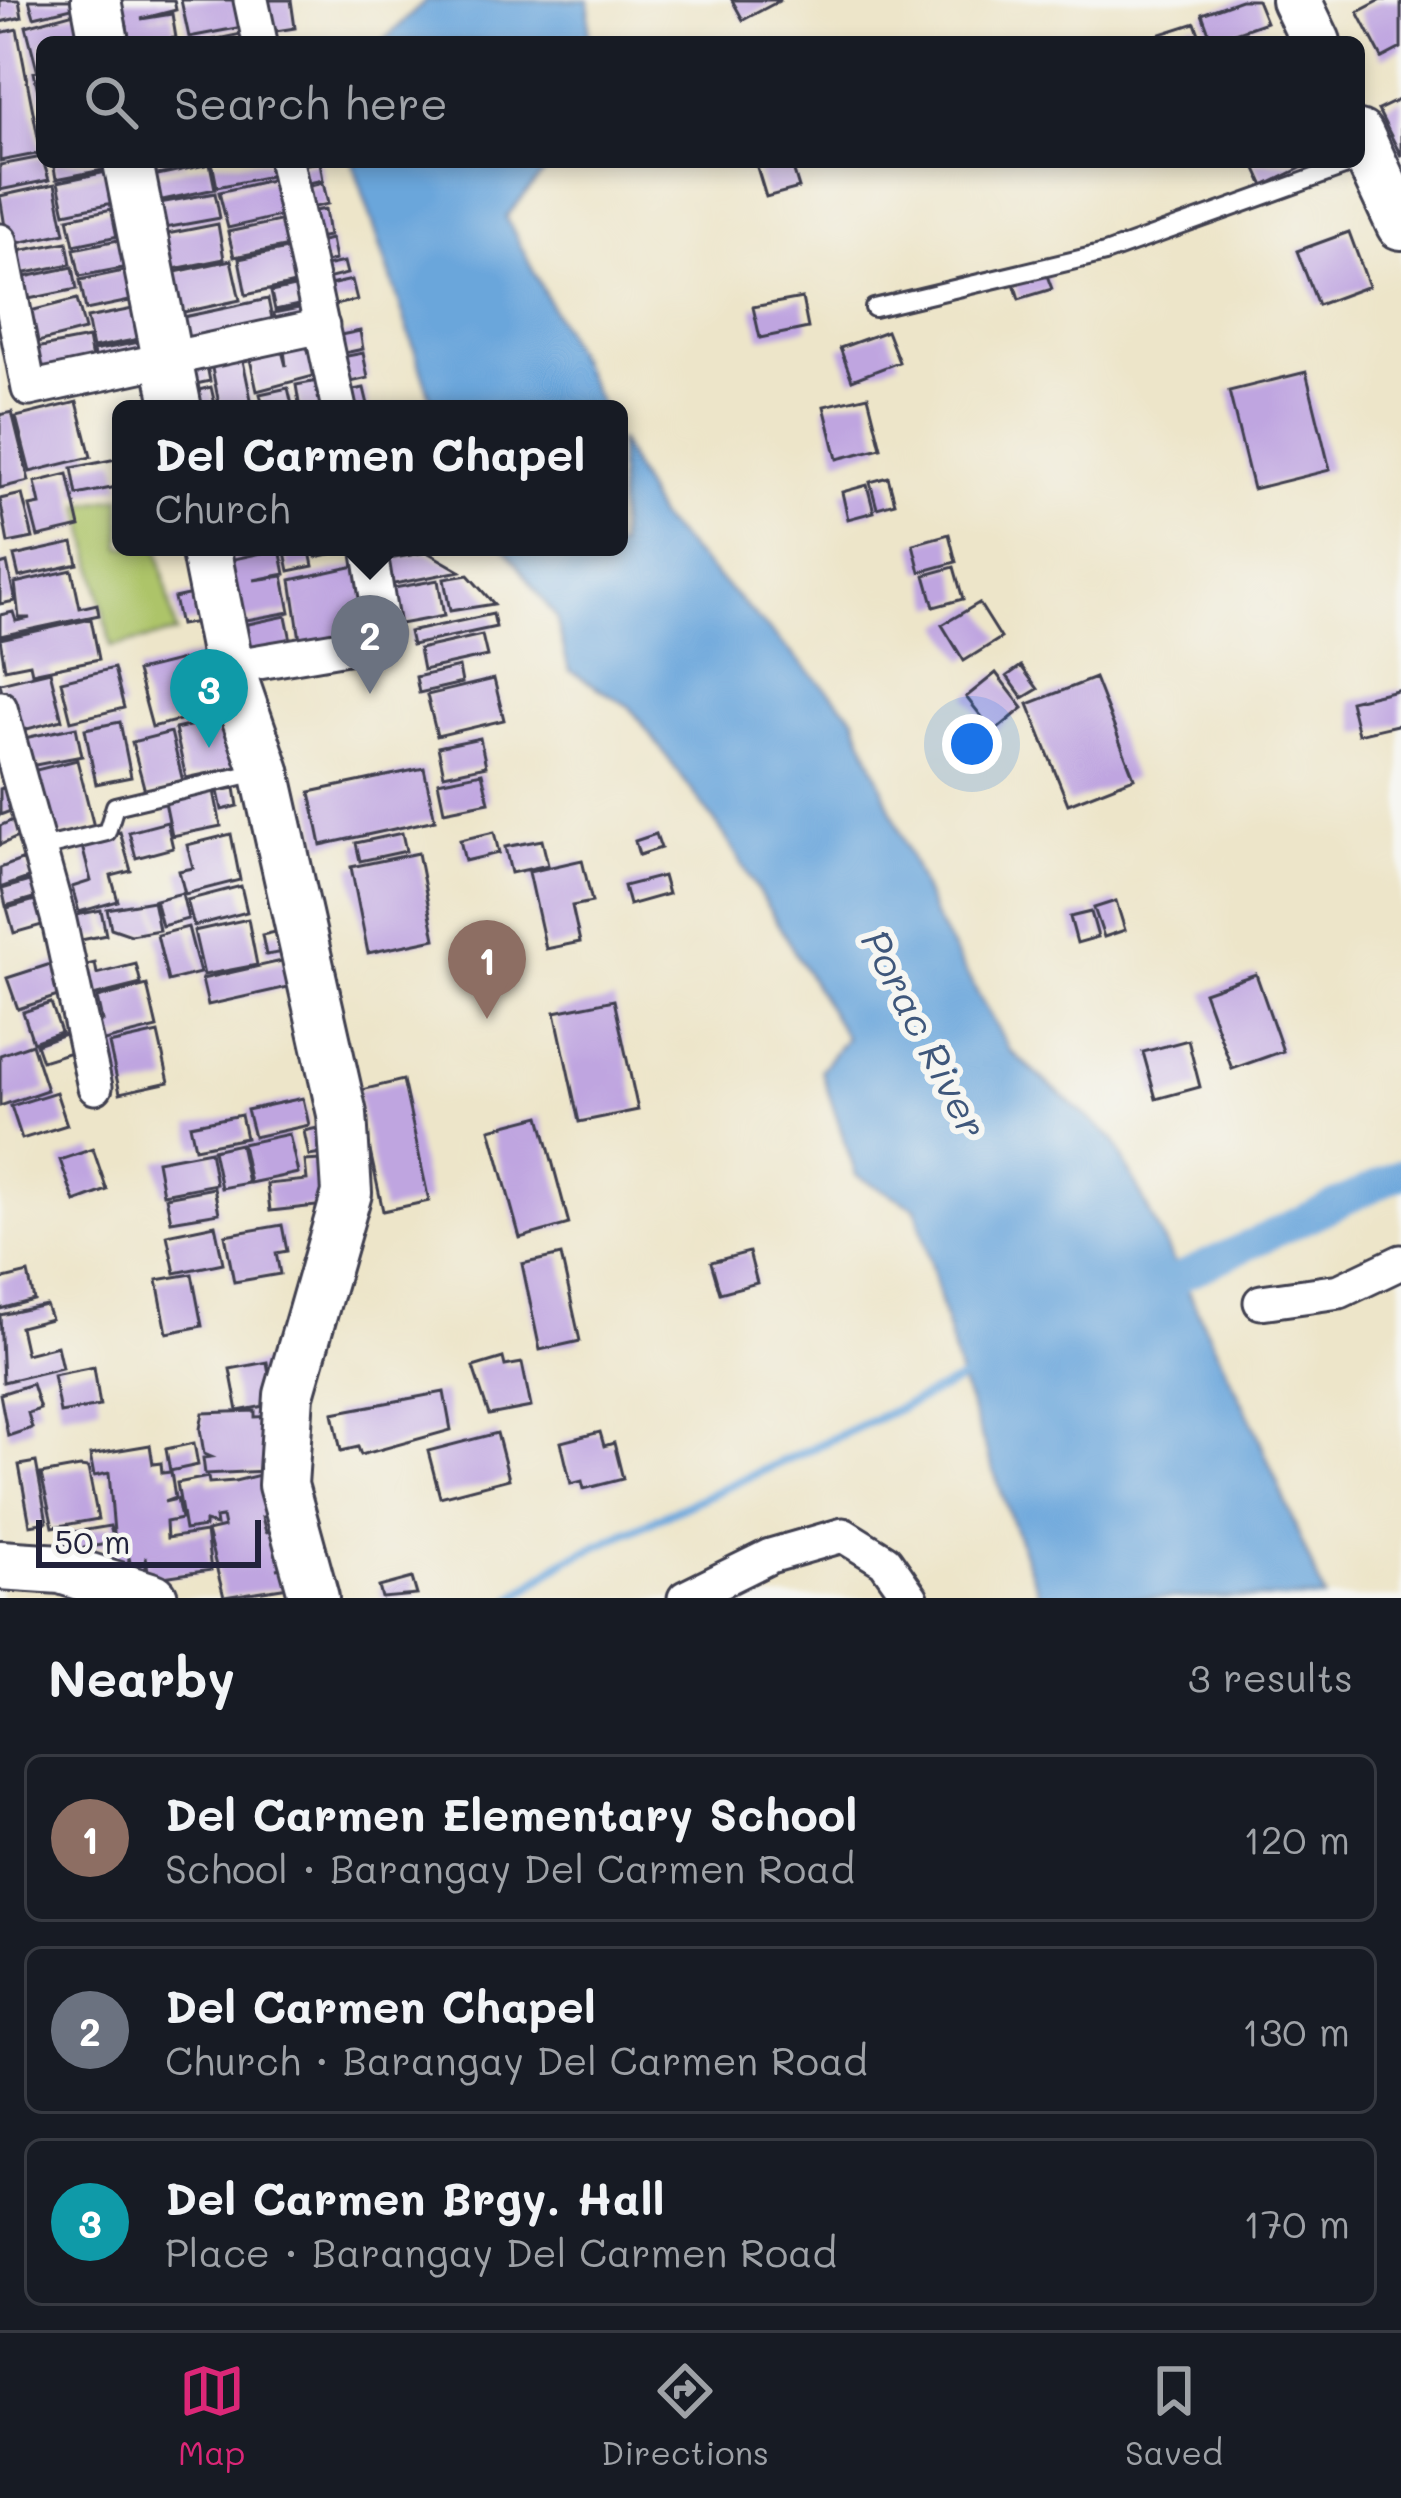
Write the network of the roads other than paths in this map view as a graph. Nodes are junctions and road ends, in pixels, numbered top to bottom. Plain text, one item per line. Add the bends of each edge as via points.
1 (96, 0) edge
2 (251, 0) edge
3 (1296, 0) edge
4 (103, 36) edge
5 (259, 36) edge
6 (1313, 36) edge
7 (1365, 161) edge
8 (129, 168) edge
9 (287, 168) edge
10 (1325, 168) edge
11 (1401, 224) edge
12 (0, 241) edge
13 (874, 308) dead end
14 (322, 326) junction
15 (0, 350) edge
16 (168, 362) junction
17 (29, 389) junction
18 (175, 400) edge
19 (337, 400) edge
20 (207, 556) edge
21 (370, 556) edge
22 (229, 667) junction
23 (0, 708) edge
24 (266, 771) junction
25 (38, 849) junction
26 (95, 1087) dead end
27 (1401, 1262) edge
28 (1261, 1302) dead end
29 (0, 1564) edge
30 (153, 1598) edge
31 (314, 1598) edge
32 (685, 1598) edge
33 (911, 1598) edge

1 - 4 street
2 - 5 street
3 - 6 street
7 - 11 street
8 - 16 street
9 - 14 street
10 - 13 lane via 1105,254
12 - 17 street
14 - 16 street
14 - 19 street
15 - 17 street
16 - 17 street
16 - 18 street
20 - 22 street
21 - 22 street via 383,634 370,643
22 - 24 street
23 - 25 street
24 - 25 lane via 115,806 107,832
24 - 31 street via 342,1114 347,1193 289,1395 283,1485
25 - 26 street
27 - 28 street via 1340,1291
29 - 30 street via 61,1569
32 - 33 street via 770,1556 843,1535 885,1561

